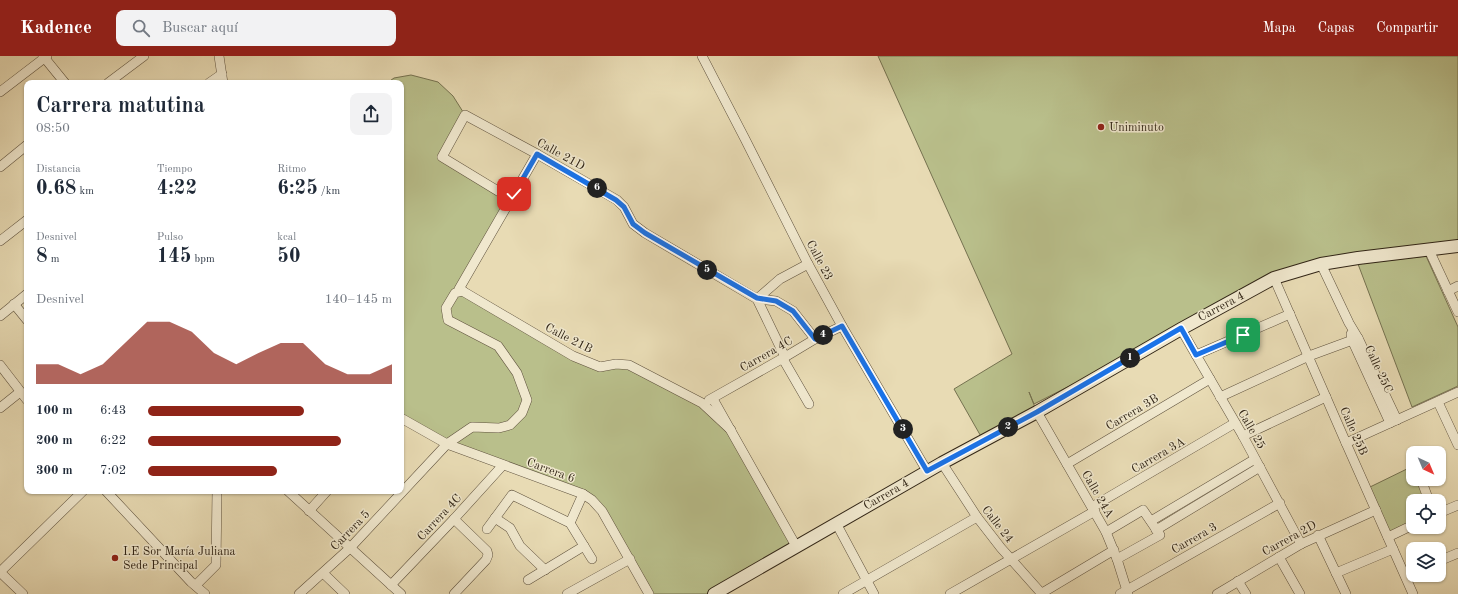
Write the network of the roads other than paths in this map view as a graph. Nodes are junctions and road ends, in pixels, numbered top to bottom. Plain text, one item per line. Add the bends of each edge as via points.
1 (144, 56) edge
2 (219, 56) edge
3 (702, 56) edge
4 (45, 57) edge
5 (223, 78) edge
6 (63, 80) edge
7 (112, 80) edge
8 (0, 92) edge
9 (24, 147) edge
10 (537, 154) junction
11 (0, 167) edge
12 (511, 199) junction
13 (24, 222) edge
14 (0, 241) edge
15 (1458, 246) edge
16 (1429, 250) junction
17 (808, 264) junction
18 (1321, 264) junction
19 (1274, 278) junction
20 (1458, 286) edge
21 (461, 290) junction
22 (1448, 290) junction
23 (24, 296) edge
24 (757, 298) junction
25 (14, 304) junction
26 (1458, 312) edge
27 (1290, 314) junction
28 (0, 316) edge
29 (24, 316) edge
30 (842, 326) junction
31 (1181, 328) junction
32 (815, 339) junction
33 (1355, 339) junction
34 (1196, 355) junction
35 (1309, 356) junction
36 (784, 358) junction
37 (0, 365) edge
38 (1210, 380) junction
39 (20, 392) junction
40 (1458, 392) edge
41 (24, 397) edge
42 (1220, 397) junction
43 (1326, 397) junction
44 (713, 399) junction
45 (1438, 402) junction
46 (702, 403) junction
47 (809, 404) dead end
48 (0, 408) edge
49 (1037, 412) junction
50 (404, 420) edge
51 (1394, 421) junction
52 (1235, 423) junction
53 (731, 430) junction
54 (1243, 436) junction
55 (1346, 443) junction
56 (447, 444) junction
57 (1458, 445) edge
58 (1255, 458) junction
59 (942, 463) junction
60 (1067, 464) junction
61 (503, 465) junction
62 (1260, 467) junction
63 (927, 471) junction
64 (404, 490) edge
65 (81, 494) edge
66 (109, 494) edge
67 (217, 494) edge
68 (291, 494) edge
69 (324, 494) edge
70 (400, 494) edge
71 (583, 494) junction
72 (1280, 503) junction
73 (1458, 504) edge
74 (1094, 509) junction
75 (1376, 510) junction
76 (1446, 510) edge
77 (309, 511) junction
78 (977, 517) junction
79 (495, 518) junction
80 (454, 519) junction
81 (1151, 521) junction
82 (570, 523) junction
83 (836, 523) junction
84 (1406, 528) edge
85 (487, 529) dead end
86 (1156, 530) junction
87 (1106, 532) junction
88 (1318, 535) junction
89 (1388, 537) junction
90 (1301, 544) junction
91 (584, 546) junction
92 (796, 546) junction
93 (350, 548) junction
94 (1393, 549) junction
95 (1114, 550) junction
96 (1458, 553) edge
97 (1280, 557) junction
98 (1446, 558) edge
99 (592, 559) dead end
100 (630, 559) junction
101 (1011, 559) junction
102 (1117, 559) junction
103 (1406, 569) edge
104 (545, 570) junction
105 (0, 572) edge
106 (323, 573) junction
107 (1336, 573) junction
108 (528, 580) dead end
109 (866, 581) junction
110 (1238, 581) junction
111 (1411, 582) edge
112 (196, 585) junction
113 (391, 585) junction
114 (1125, 593) edge
115 (23, 594) edge
116 (205, 594) edge
117 (298, 594) edge
118 (345, 594) edge
119 (400, 594) edge
120 (454, 594) edge
121 (567, 594) edge
122 (649, 594) edge
123 (714, 594) edge
124 (843, 594) edge
125 (874, 594) edge
126 (950, 594) edge
127 (1042, 594) edge
128 (1217, 594) edge
129 (1246, 594) edge
130 (1300, 594) edge
131 (1346, 594) edge
132 (1413, 594) edge

1 - 7 street
2 - 5 street
3 - 17 street, Calle 23
4 - 6 street
4 - 8 street
9 - 11 street
10 - 12 street
10 - 12 street, Calle 21D via 465,115 442,157
10 - 24 street, Calle 21D via 616,200 624,207 633,224 645,233
12 - 21 street
13 - 14 street
15 - 16 main road, Carrera 4
16 - 18 main road, Carrera 4
16 - 22 street
17 - 24 street via 780,279
17 - 30 street, Calle 23
18 - 19 main road, Carrera 4
18 - 33 street, Calle 25C
19 - 27 street, Calle 25B
19 - 31 main road, Carrera 4
20 - 22 street
21 - 46 street, Calle 21B via 573,356 600,367 629,365
21 - 56 street, Carrera 5 via 446,308 448,320 498,346 517,373 527,400 522,413 510,425 499,428 472,427
22 - 26 street
23 - 25 street
24 - 32 street via 776,301 793,311
24 - 36 street
25 - 28 street
25 - 29 street
27 - 34 street
27 - 35 street, Calle 25B
30 - 32 street, Carrera 4C
30 - 63 street, Calle 23
31 - 34 street, Calle 25
31 - 49 main road, Carrera 4
32 - 36 street, Carrera 4C
33 - 35 street
33 - 51 street, Calle 25C
34 - 38 street, Calle 25
35 - 42 street
35 - 43 street, Calle 25B
36 - 44 street, Carrera 4C
36 - 47 street
37 - 39 street
38 - 42 street, Calle 25
38 - 60 street, Carrera 3B
39 - 41 street
39 - 48 street
40 - 45 street
42 - 52 street, Calle 25
43 - 54 street
43 - 55 street, Calle 25B
44 - 46 street, Carrera 4C
44 - 53 street, Calle 21B
45 - 51 street
45 - 57 street
46 - 53 street, Calle 21B
49 - 59 main road, Carrera 4
49 - 60 street, Calle 24A
50 - 56 street, Carrera 6
51 - 55 street
52 - 54 street, Calle 25
52 - 74 street, Carrera 3A
53 - 92 street, Calle 21B
54 - 58 street, Calle 25
55 - 75 street, Calle 25B
56 - 61 street, Carrera 6
56 - 64 street, Carrera 5
58 - 62 street, Calle 25
58 - 81 street
59 - 63 main road, Carrera 4
59 - 78 street, Calle 24
60 - 74 street, Calle 24A
61 - 71 street, Carrera 6
61 - 80 street, Carrera 4C
62 - 72 street, Calle 25
62 - 86 street
63 - 83 main road, Carrera 4
65 - 105 street
66 - 112 street
67 - 112 street via 216,565
68 - 77 street
69 - 77 street
70 - 93 street, Carrera 5
71 - 82 street
71 - 100 street, Carrera 6 via 602,511
72 - 90 street, Calle 25
72 - 114 street, Carrera 3
73 - 76 street
74 - 87 street, Calle 24A
74 - 101 street
75 - 88 street, Carrera 2D
75 - 89 street, Calle 25B
77 - 93 street
78 - 101 street, Calle 24
78 - 109 street
79 - 82 street via 512,495
79 - 85 street
79 - 104 street via 510,528 520,546
80 - 113 street, Carrera 4C
80 - 120 street via 487,551 488,556
81 - 86 street
81 - 87 street via 1143,510
82 - 91 street
83 - 92 main road, Carrera 4
83 - 109 street
84 - 89 street
86 - 102 street via 1160,535
87 - 95 street, Calle 24A
88 - 90 street, Carrera 2D
88 - 107 street
89 - 94 street, Calle 25B
90 - 97 street, Carrera 2D
91 - 99 street
91 - 104 street
92 - 123 main road, Carrera 4
93 - 106 street, Carrera 5
93 - 113 street
94 - 103 street, Calle 25B
94 - 107 street
95 - 102 street, Calle 24A
95 - 127 street
96 - 98 street
97 - 110 street, Carrera 2D
97 - 130 street
100 - 121 street
100 - 122 street, Carrera 6
101 - 126 street
101 - 127 street, Calle 24
102 - 114 street, Calle 24A
104 - 108 street
105 - 115 street
106 - 117 street, Carrera 5
106 - 118 street
107 - 131 street
109 - 124 street
109 - 125 street
110 - 128 street, Carrera 2D
110 - 129 street
111 - 132 street, Calle 25B
112 - 116 street
113 - 119 street

